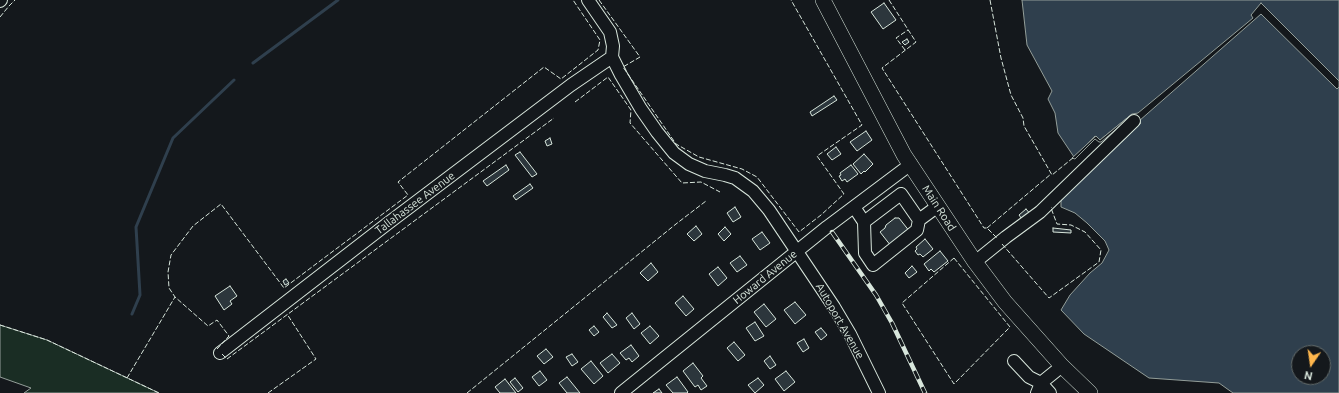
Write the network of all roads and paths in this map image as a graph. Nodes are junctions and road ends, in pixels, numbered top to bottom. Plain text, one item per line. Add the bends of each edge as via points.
1 (588, 0) edge
2 (823, 0) edge
3 (612, 57) junction
4 (1134, 121) dead end
5 (911, 164) junction
6 (938, 206) junction
7 (854, 207) junction
8 (919, 220) junction
9 (864, 222) junction
10 (797, 251) junction
11 (975, 262) junction
12 (220, 353) dead end
13 (1014, 361) dead end
14 (1062, 366) junction
15 (1039, 388) edge
16 (620, 393) edge
17 (879, 393) edge
18 (1050, 393) edge
19 (1090, 393) edge

1 - 3 street via 610,32
2 - 5 main road, Main Road
3 - 10 street, Autoport Avenue via 641,109 672,150 694,166 735,178 754,191
3 - 12 street, Tallahassee Avenue via 565,89
4 - 11 street via 1040,212
5 - 6 main road, Main Road
5 - 7 street, Howard Avenue
6 - 8 street
6 - 11 main road, Main Road
7 - 9 street
7 - 10 street, Howard Avenue
8 - 9 street via 901,194
8 - 9 street via 918,230 874,264 865,253
10 - 16 street, Howard Avenue
10 - 17 street, Autoport Avenue via 850,334
11 - 14 main road, Main Road via 1005,302
13 - 15 street
14 - 15 street
14 - 19 main road, Main Road
15 - 18 street

